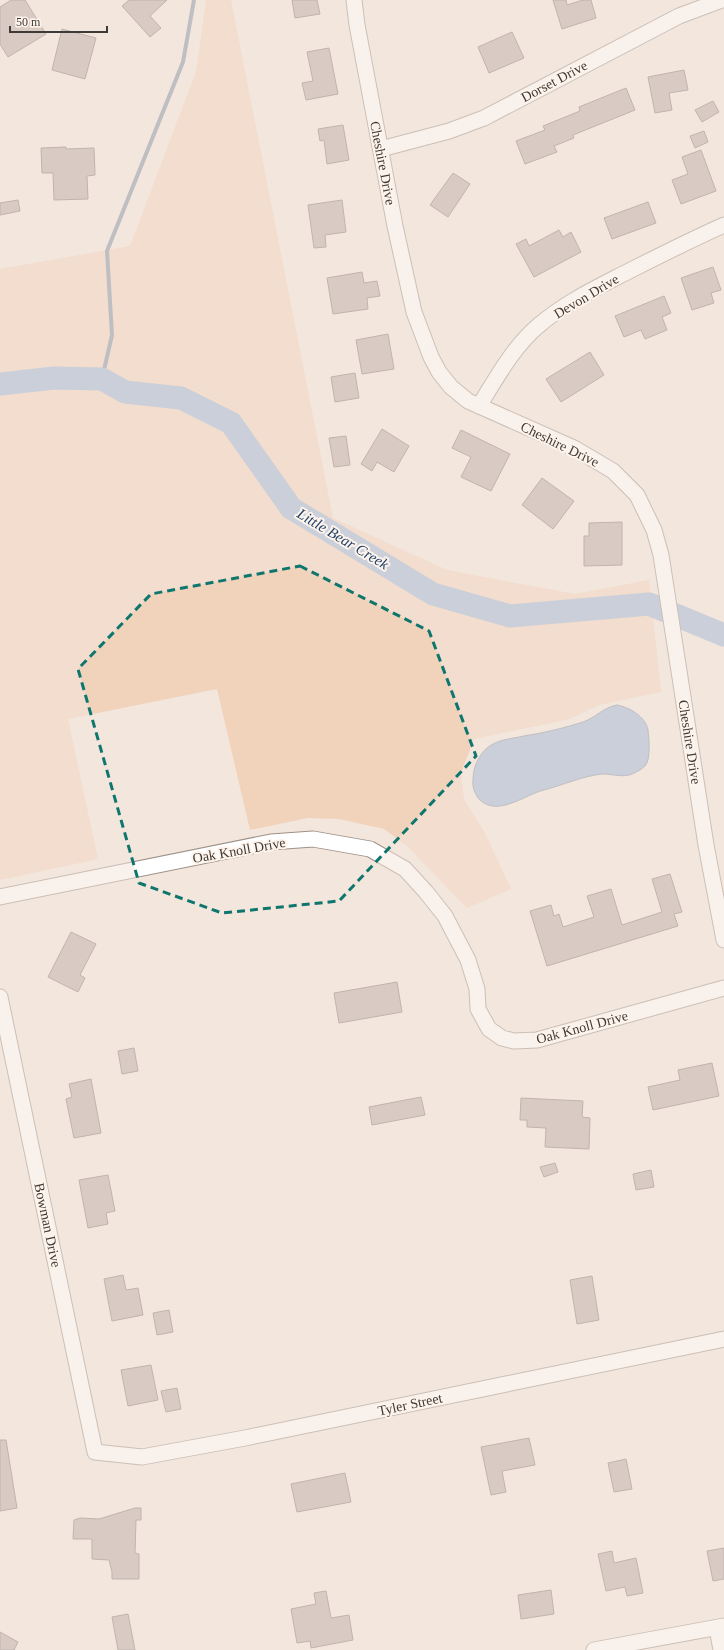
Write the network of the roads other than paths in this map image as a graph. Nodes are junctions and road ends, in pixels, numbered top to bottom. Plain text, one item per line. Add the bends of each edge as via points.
1 (354, 0) edge
2 (722, 0) edge
3 (381, 149) junction
4 (724, 225) edge
5 (478, 406) junction
6 (0, 897) edge
7 (724, 940) edge
8 (724, 988) edge
9 (0, 997) edge
10 (724, 1339) edge
11 (95, 1452) joint
12 (720, 1627) edge
13 (594, 1650) edge
14 (721, 1650) edge

1 - 3 street, Cheshire Drive
2 - 3 street, Dorset Drive via 679,16 484,118 449,131
3 - 5 street, Cheshire Drive via 412,305 422,337 430,357 451,387
4 - 5 street, Devon Drive via 586,293 555,313 520,345
5 - 7 street, Cheshire Drive via 574,448 613,471 637,495 654,530 668,595
6 - 8 street, Oak Knoll Drive via 271,842 313,839 370,848 405,869 445,916 468,960 477,989 478,1009 489,1029 502,1038 514,1041 537,1040
9 - 11 street, Bowman Drive
10 - 11 street, Tyler Street via 142,1457
12 - 13 street
12 - 14 street

